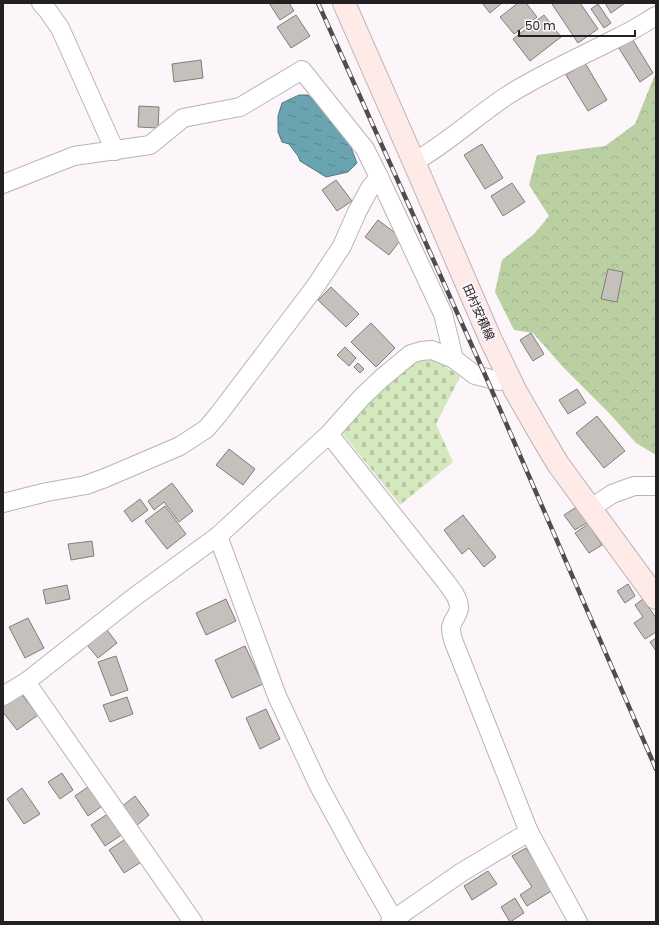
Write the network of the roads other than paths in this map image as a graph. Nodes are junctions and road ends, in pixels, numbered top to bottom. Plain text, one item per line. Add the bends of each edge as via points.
1 (41, 3) edge
2 (344, 3) edge
3 (656, 16) edge
4 (115, 150) junction
5 (414, 162) junction
6 (379, 177) junction
7 (3, 184) edge
8 (454, 359) junction
9 (509, 376) junction
10 (329, 434) junction
11 (656, 486) edge
12 (3, 503) edge
13 (591, 508) junction
14 (218, 536) junction
15 (656, 598) edge
16 (26, 682) junction
17 (3, 696) edge
18 (529, 832) junction
19 (393, 921) edge
20 (193, 922) edge
21 (578, 922) edge

1 - 4 street via 60,28
2 - 5 main road, 田村安積線
3 - 5 street via 508,95
4 - 6 street via 150,145 183,118 240,107 302,70 365,149
4 - 7 street via 74,156
5 - 9 main road, 田村安積線
6 - 8 street via 443,314
6 - 12 street via 360,206 342,246 315,287 206,429 180,446 86,486
8 - 9 street via 475,375 499,381
8 - 10 street via 432,350 411,354 362,397
9 - 13 main road, 田村安積線 via 558,464
10 - 14 street
10 - 18 street via 455,595 459,606 458,614 451,626 451,634
11 - 13 street via 634,486 619,491
13 - 15 main road, 田村安積線
14 - 16 street via 133,598
14 - 19 street via 277,696 319,786
16 - 17 street
16 - 20 street
18 - 19 street via 462,872
18 - 21 street

